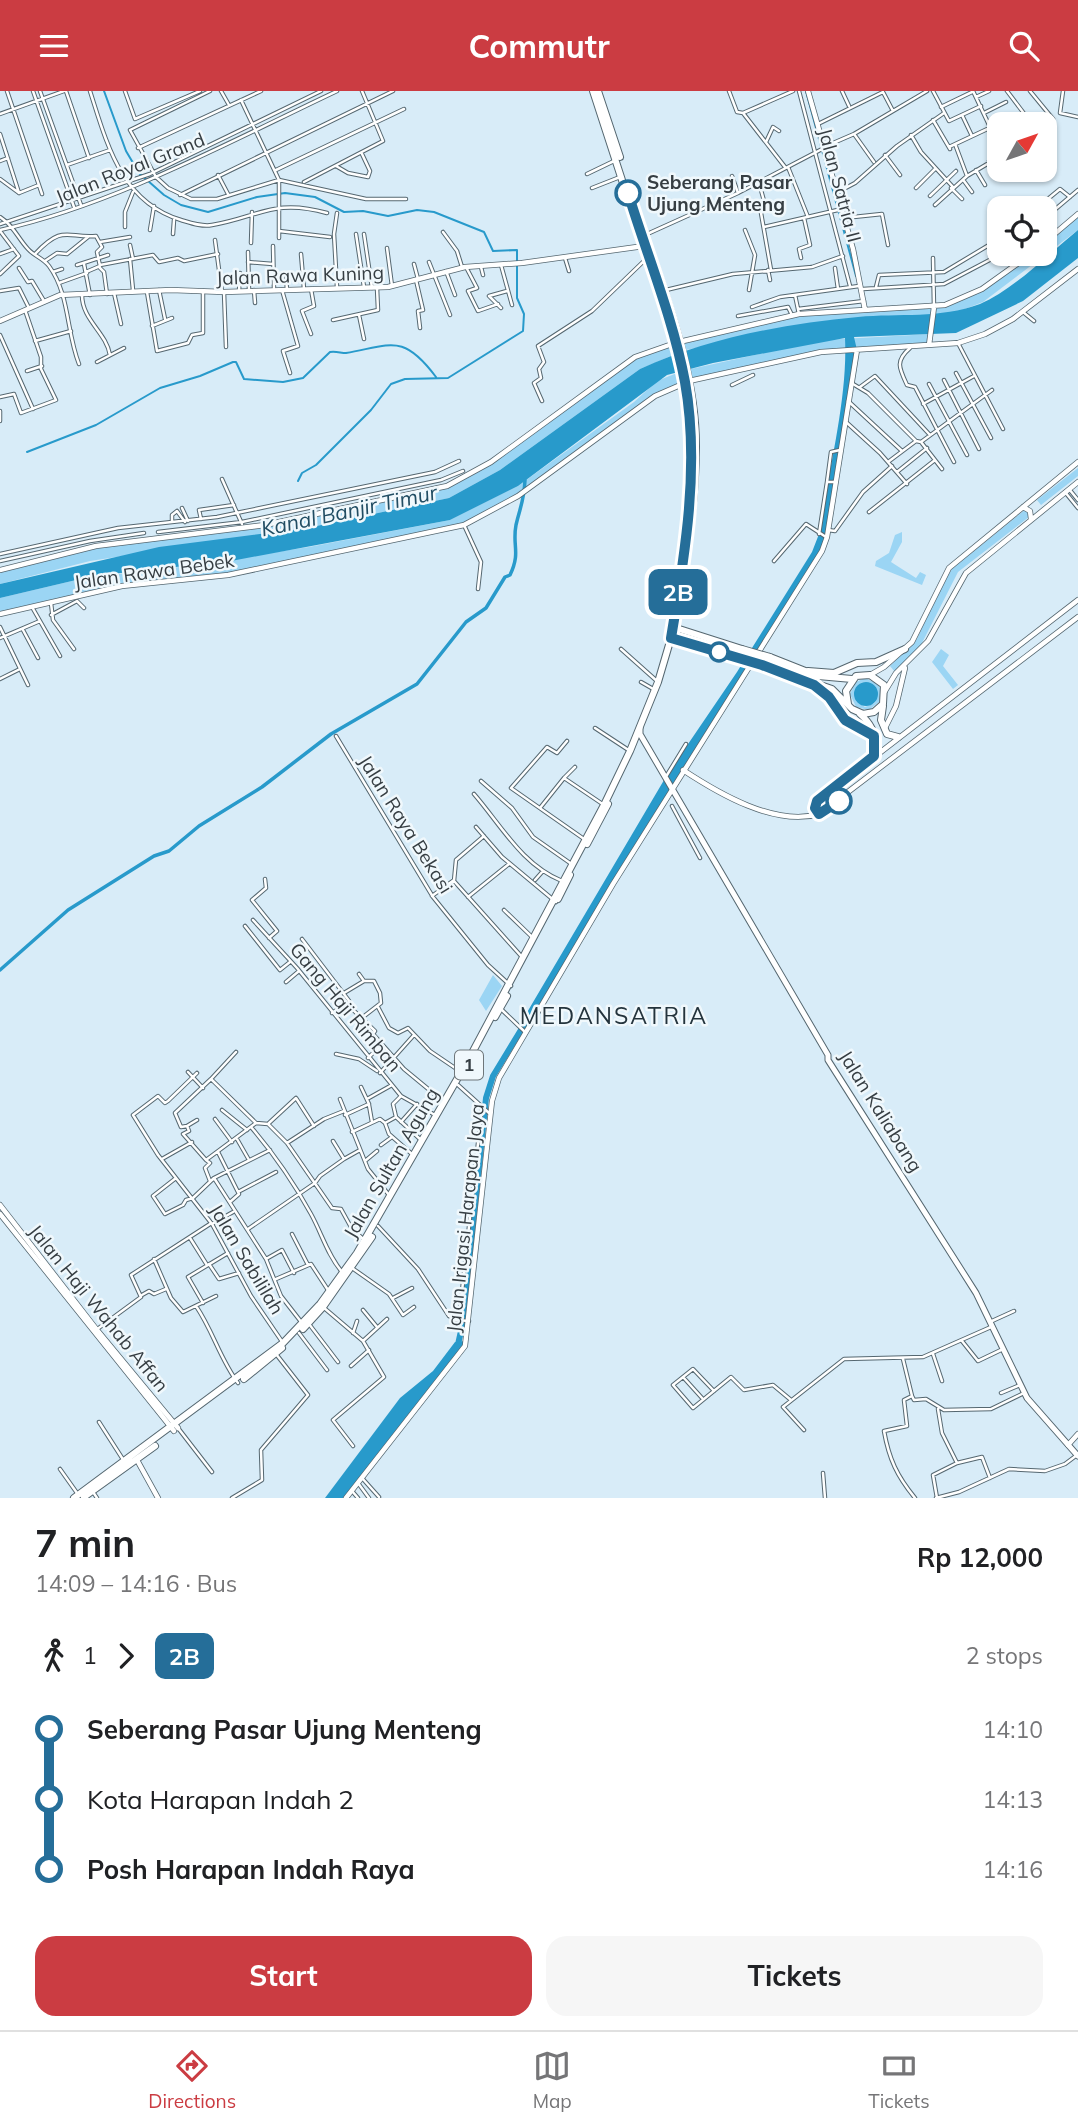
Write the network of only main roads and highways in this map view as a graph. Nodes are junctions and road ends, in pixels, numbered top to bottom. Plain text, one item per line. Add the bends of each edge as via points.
1 (593, 91) edge
2 (598, 91) edge
3 (677, 344) junction
4 (687, 380) junction
5 (678, 620) junction
6 (675, 628) junction
7 (688, 631) junction
8 (673, 638) junction
9 (685, 641) junction
10 (673, 649) junction
11 (905, 649) road end
12 (808, 670) junction
13 (852, 679) junction
14 (814, 685) junction
15 (848, 704) junction
16 (883, 704) junction
17 (857, 712) junction
18 (640, 731) junction
19 (874, 736) junction
20 (898, 737) road end
21 (874, 756) road end
22 (595, 824) junction
23 (587, 838) junction
24 (555, 901) junction
25 (510, 985) junction
26 (462, 1073) junction
27 (436, 1120) junction
28 (321, 1306) junction
29 (306, 1324) junction
30 (237, 1381) junction
31 (1078, 1456) edge
32 (133, 1461) junction
33 (141, 1467) road end
34 (95, 1495) edge
35 (78, 1497) edge

1 - 3 highway, 1
2 - 3 highway, 1
3 - 4 highway, 1
4 - 5 highway, Jalan Sultan Agung / 1 via 696,466
4 - 6 highway, Jalan Sultan Agung / 1 via 690,478
5 - 6 highway, Jalan Sultan Agung / 1
5 - 7 highway
6 - 7 highway
6 - 8 highway, Jalan Sultan Agung / 1
7 - 12 highway, bridge
8 - 9 highway
8 - 10 highway, Jalan Sultan Agung / 1
8 - 18 highway, Jalan Sultan Agung / 1
9 - 10 highway
9 - 14 highway, bridge
10 - 18 highway, Jalan Sultan Agung / 1
11 - 12 highway via 834,673
12 - 13 highway via 832,679
13 - 15 highway via 846,691
13 - 16 highway via 870,675 880,681 886,691
14 - 15 highway via 832,689
14 - 19 highway via 845,720
15 - 17 highway
16 - 17 highway via 869,714
16 - 20 highway via 881,720 886,733
17 - 19 highway
18 - 22 highway, Jalan Sultan Agung / 1
18 - 22 highway, Jalan Sultan Agung / 1
18 - 31 main road, Jalan Kaliabang via 828,1060 975,1293 1024,1393
19 - 21 highway
22 - 23 highway, Jalan Sultan Agung / 1
23 - 24 highway, Jalan Sultan Agung / 1
23 - 24 highway, Jalan Sultan Agung / 1
24 - 25 highway, Jalan Sultan Agung / 1
24 - 25 highway, Jalan Sultan Agung / 1
25 - 26 highway, Jalan Sultan Agung / 1
26 - 27 highway, Jalan Sultan Agung / 1
26 - 27 highway, Jalan Sultan Agung / 1
27 - 28 highway, Jalan Sultan Agung / 1
27 - 28 highway, Jalan Sultan Agung / 1 via 378,1226
28 - 29 highway, Jalan Sultan Agung / 1
29 - 30 highway, Jalan Sultan Agung / 1
29 - 30 highway, Jalan Sultan Agung / 1 via 276,1354
30 - 32 highway, Jalan Sultan Agung / 1
32 - 33 highway
32 - 34 highway, Jalan Sultan Agung / 1
32 - 35 highway, Jalan Sultan Agung / 1
34 - 35 highway, Jalan Sultan Agung / 1

